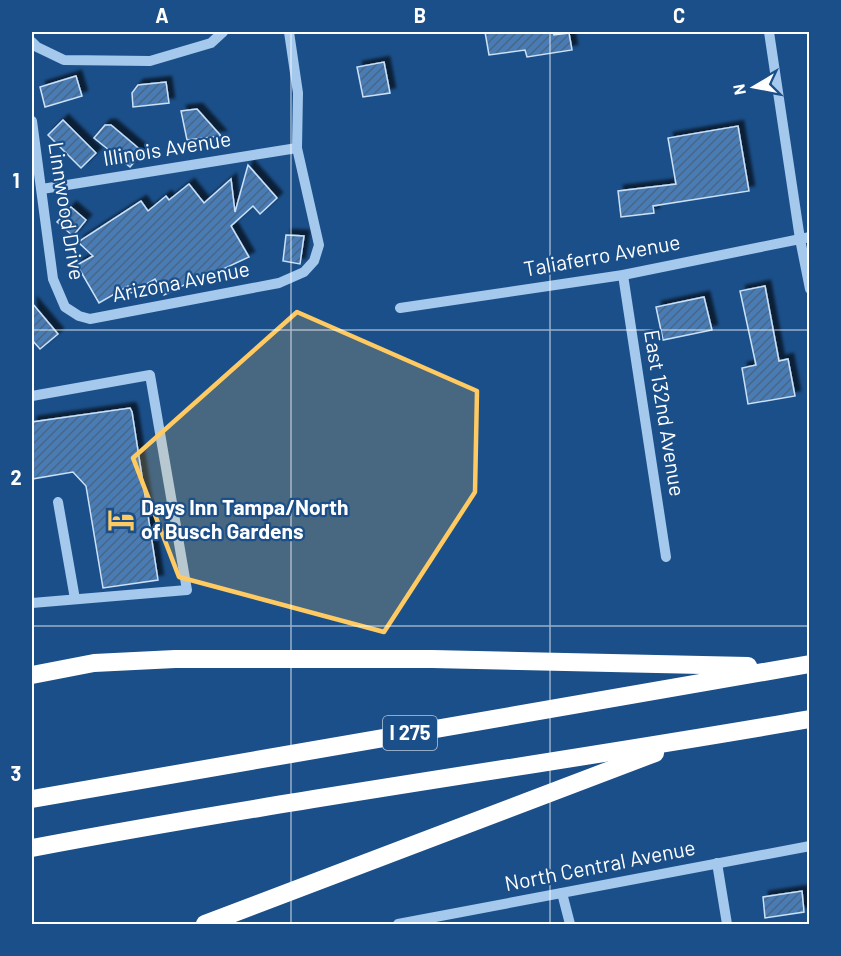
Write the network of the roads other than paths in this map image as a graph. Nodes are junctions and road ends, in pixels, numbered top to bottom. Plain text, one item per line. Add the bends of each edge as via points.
1 (223, 32) edge
2 (289, 32) edge
3 (770, 32) edge
4 (32, 42) edge
5 (32, 121) edge
6 (297, 148) junction
7 (42, 189) junction
8 (805, 238) edge
9 (623, 275) junction
10 (810, 289) edge
11 (65, 307) joint
12 (400, 308) dead end
13 (32, 396) edge
14 (58, 502) dead end
15 (666, 557) dead end
16 (75, 599) junction
17 (32, 603) edge
18 (810, 664) edge
19 (789, 667) junction
20 (32, 675) edge
21 (810, 719) edge
22 (691, 740) junction
23 (32, 799) edge
24 (810, 846) edge
25 (32, 848) edge
26 (717, 863) junction
27 (562, 893) junction
28 (205, 924) edge
29 (398, 924) edge
30 (570, 924) edge
31 (728, 924) edge

1 - 4 street via 211,43 150,61 64,60
2 - 6 street via 298,93
3 - 8 street
5 - 7 street, Linnwood Drive
6 - 7 street, Illinois Avenue
6 - 11 street, Arizona Avenue via 319,245 314,261 304,272 279,284 90,319
7 - 11 street, Linnwood Drive via 53,279
8 - 9 street, Taliaferro Avenue
8 - 10 street
9 - 12 street, Taliaferro Avenue
9 - 15 street, East 132nd Avenue
13 - 16 street via 150,375 187,590
14 - 16 street
16 - 17 street
18 - 19 highway, I 275
19 - 20 highway via 432,659 175,659 94,663
19 - 23 highway, I 275
21 - 22 highway, I 275
22 - 25 highway, I 275
22 - 28 highway
24 - 26 street, North Central Avenue
26 - 27 street, North Central Avenue
26 - 31 street
27 - 29 street, North Central Avenue
27 - 30 street

